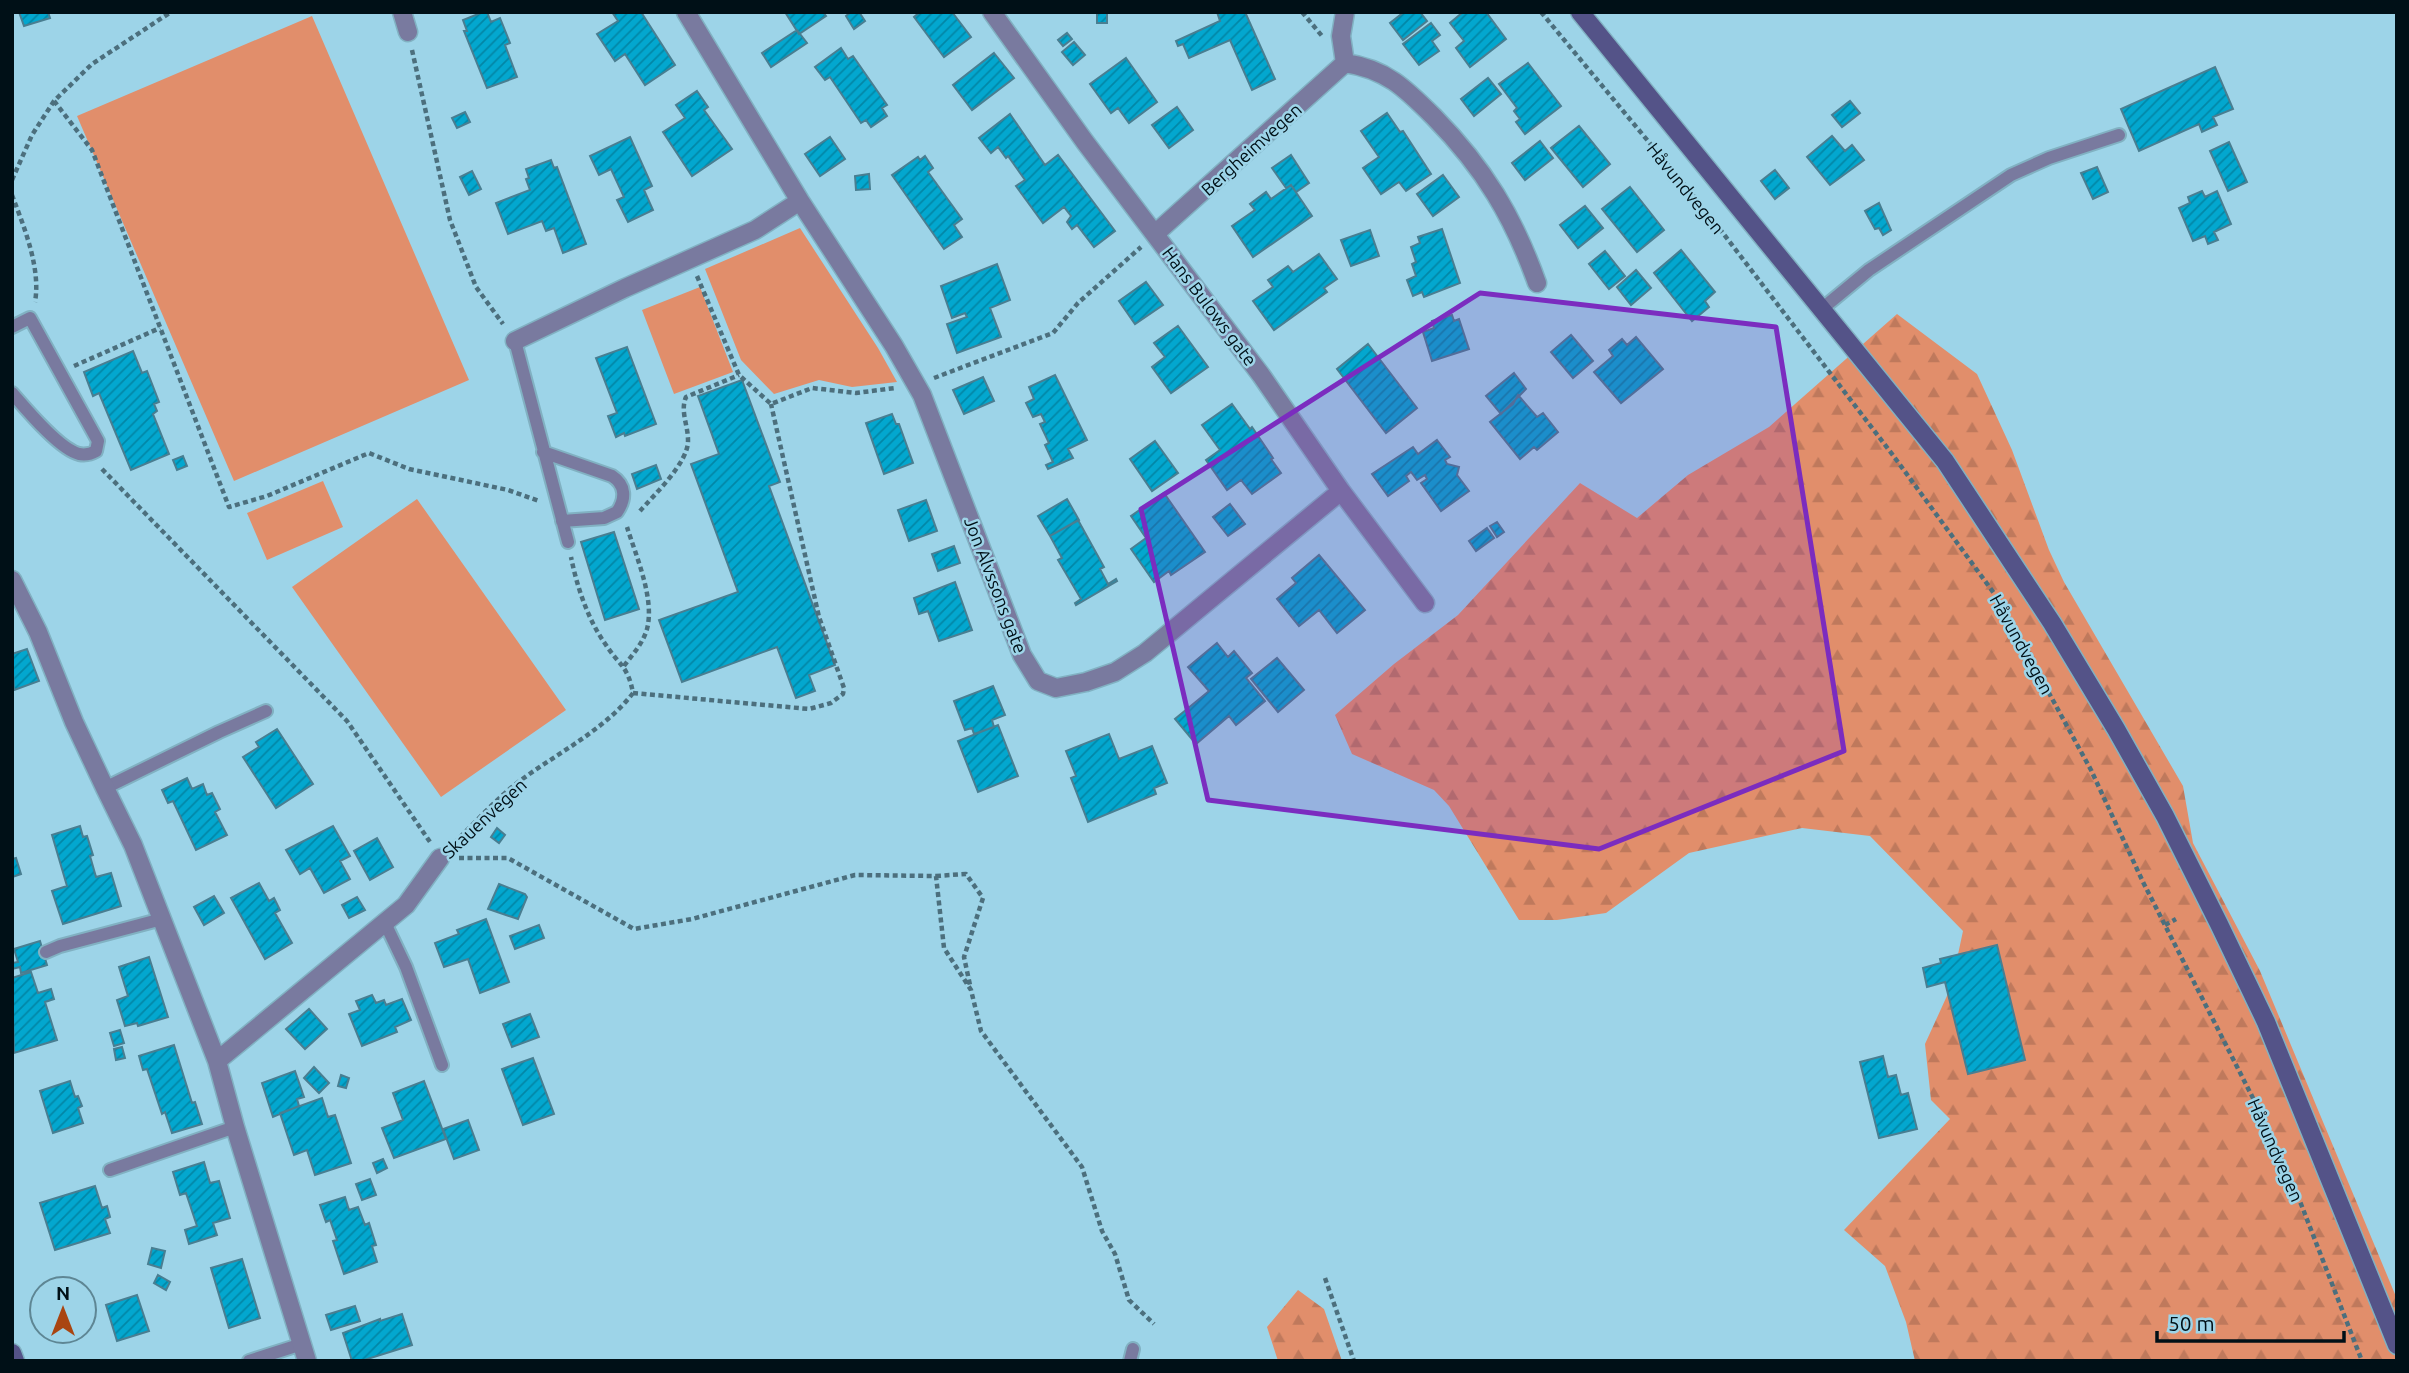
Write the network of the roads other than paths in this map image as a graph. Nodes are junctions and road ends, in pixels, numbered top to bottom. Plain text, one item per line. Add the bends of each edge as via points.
1 (402, 12) edge
2 (686, 12) edge
3 (992, 12) edge
4 (1345, 12) edge
5 (1580, 12) edge
6 (408, 32) road end
7 (1345, 63) junction
8 (2119, 135) dead end
9 (800, 201) junction
10 (1156, 233) junction
11 (1537, 283) dead end
12 (1823, 308) junction
13 (12, 327) edge
14 (515, 341) joint
15 (12, 393) edge
16 (543, 452) junction
17 (1341, 491) junction
18 (562, 521) junction
19 (568, 542) road end
20 (12, 580) edge
21 (1425, 603) dead end
22 (266, 711) dead end
23 (105, 789) junction
24 (440, 858) road end
25 (162, 919) junction
26 (385, 923) junction
27 (46, 952) dead end
28 (217, 1061) junction
29 (442, 1065) dead end
30 (235, 1127) junction
31 (110, 1170) dead end
32 (2397, 1345) edge
33 (12, 1353) edge
34 (304, 1353) edge
35 (15, 1361) edge
36 (249, 1361) edge

1 - 6 street
2 - 9 street, Jon Alvssons gate
3 - 10 street, Hans Bulows gate
4 - 7 street via 1341,36
5 - 12 main road, Håvundvegen
7 - 10 street, Bergheimvegen
7 - 11 street via 1364,66 1401,85 1462,146 1506,208
8 - 12 lane via 2011,175 1869,270
9 - 14 street via 755,230
9 - 17 street, Jon Alvssons gate via 922,395 1021,655 1038,681 1056,688 1096,679 1125,666
10 - 17 street, Hans Bulows gate
12 - 32 main road, Håvundvegen via 1945,461 1997,537 2165,816 2266,1022
13 - 15 lane via 30,318 98,441 96,451 79,454 61,444
14 - 16 lane
16 - 18 lane
16 - 18 lane via 612,475 619,480 624,496 617,512 604,518
17 - 21 street, Hans Bulows gate
18 - 19 lane
20 - 23 street
22 - 23 lane
23 - 25 street via 134,845
24 - 26 street, Skauenvegen via 406,905
25 - 27 lane
25 - 28 street
26 - 28 street, Skauenvegen
26 - 29 lane
28 - 30 street
30 - 31 lane
30 - 34 street
33 - 35 main road
34 - 36 lane

